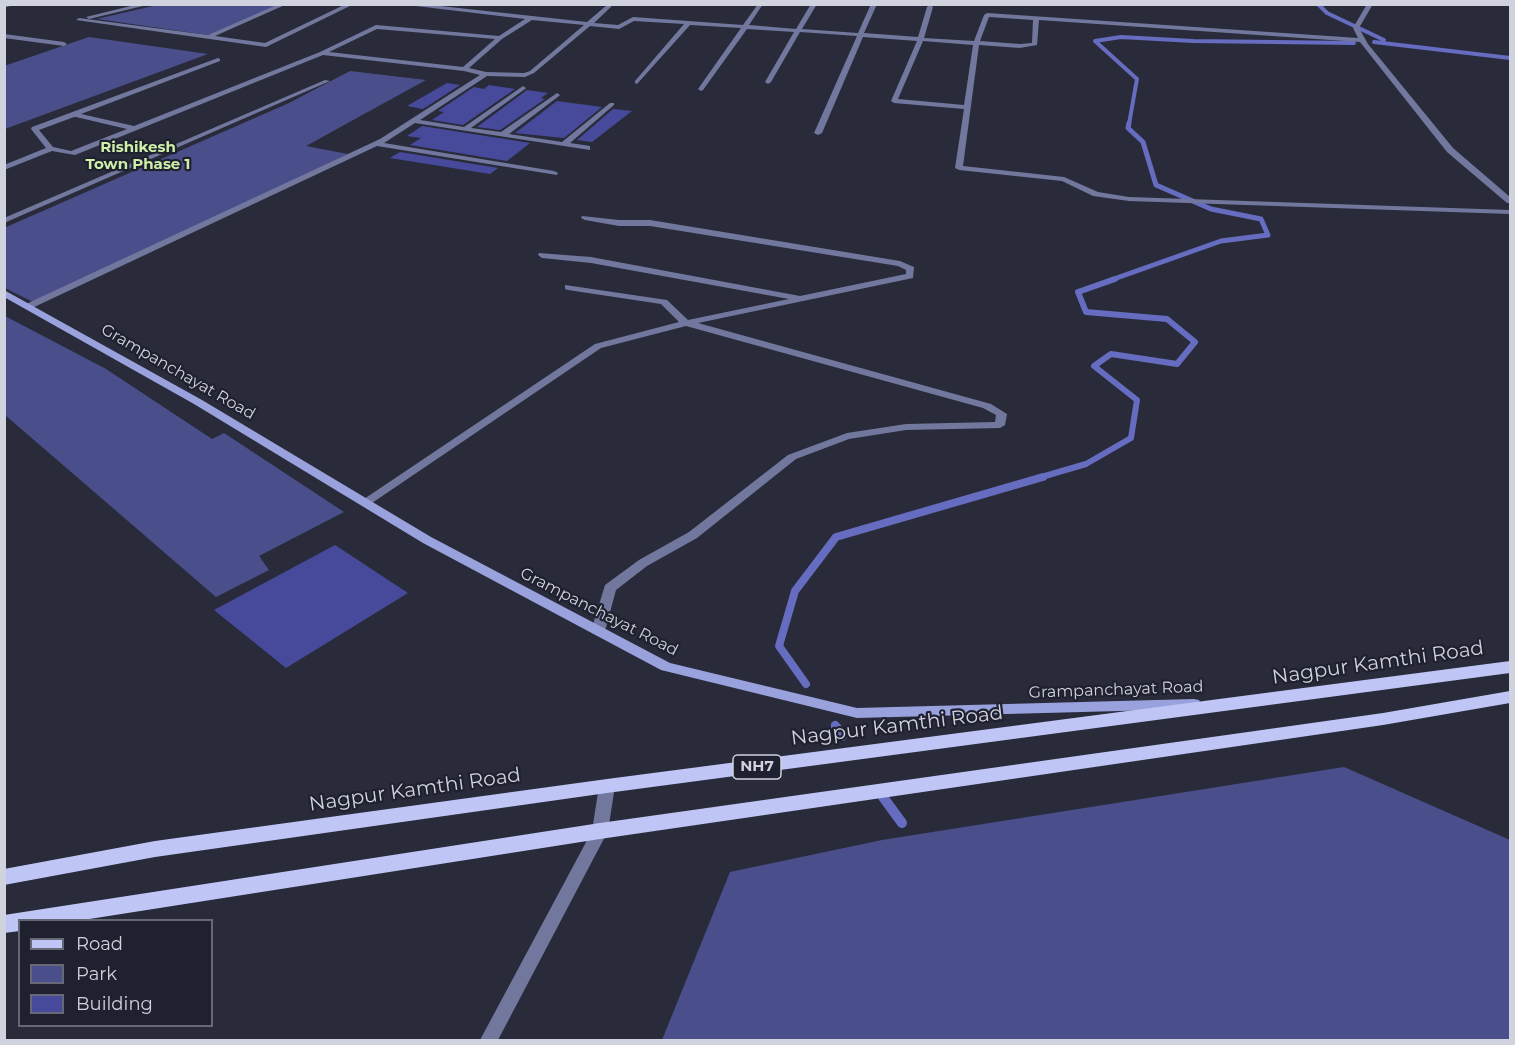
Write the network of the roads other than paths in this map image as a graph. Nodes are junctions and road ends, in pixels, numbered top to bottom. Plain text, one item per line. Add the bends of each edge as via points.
1 (14, 4) edge
2 (149, 4) edge
3 (285, 4) edge
4 (352, 4) edge
5 (401, 4) edge
6 (612, 4) edge
7 (761, 4) edge
8 (814, 4) edge
9 (874, 4) edge
10 (984, 4) edge
11 (1370, 4) edge
12 (4, 6) edge
13 (930, 7) dead end
14 (987, 15) junction
15 (1036, 18) junction
16 (529, 19) junction
17 (688, 23) junction
18 (588, 25) junction
19 (745, 27) junction
20 (801, 31) junction
21 (859, 35) junction
22 (4, 36) edge
23 (207, 37) junction
24 (500, 38) junction
25 (921, 39) junction
26 (1363, 40) junction
27 (976, 43) junction
28 (64, 44) dead end
29 (322, 53) junction
30 (218, 60) dead end
31 (464, 69) junction
32 (486, 74) junction
33 (327, 81) dead end
34 (637, 82) dead end
35 (768, 82) dead end
36 (524, 88) dead end
37 (701, 89) dead end
38 (557, 94) dead end
39 (612, 104) dead end
40 (967, 107) junction
41 (75, 115) junction
42 (414, 121) junction
43 (134, 128) junction
44 (465, 129) junction
45 (818, 133) dead end
46 (504, 134) junction
47 (376, 144) junction
48 (564, 144) junction
49 (587, 148) dead end
50 (51, 149) junction
51 (4, 168) edge
52 (554, 173) dead end
53 (1510, 201) edge
54 (1510, 212) edge
55 (585, 218) dead end
56 (4, 221) edge
57 (542, 255) dead end
58 (568, 287) dead end
59 (4, 293) edge
60 (803, 298) junction
61 (30, 306) junction
62 (686, 322) junction
63 (365, 503) junction
64 (598, 631) junction
65 (1510, 667) edge
66 (1510, 697) edge
67 (1252, 703) junction
68 (607, 786) junction
69 (600, 831) junction
70 (4, 877) edge
71 (43, 919) edge
72 (489, 1041) edge

1 - 12 street
2 - 23 street via 79,20
3 - 23 street
4 - 23 street via 266,45
5 - 16 street
6 - 18 street
7 - 19 street
8 - 20 street
9 - 21 street
10 - 14 street
11 - 26 street via 1356,28
13 - 25 street
14 - 15 street
14 - 27 street
15 - 26 street
15 - 27 street via 1035,44
16 - 18 street
16 - 24 street
17 - 18 street via 633,19 619,27
17 - 19 street
17 - 34 street
18 - 32 street via 532,72
19 - 20 street
19 - 37 street
20 - 21 street
20 - 35 street
21 - 25 street
21 - 45 street
22 - 28 street
24 - 29 street via 376,27
24 - 31 street
25 - 27 street
25 - 40 street via 894,101
26 - 53 street via 1450,150
27 - 40 street
29 - 31 street
29 - 43 street
30 - 41 street
31 - 32 street
32 - 42 street
33 - 56 street
36 - 44 street
38 - 46 street
39 - 48 street
40 - 54 street via 959,168 1064,179 1096,194 1129,199
41 - 43 street
41 - 50 street via 35,129
42 - 44 street
42 - 47 street
43 - 50 street via 72,153
44 - 46 street
46 - 48 street
47 - 52 street
47 - 61 street
48 - 49 street
50 - 51 street
55 - 60 street via 661,225 900,264 911,269 910,276
57 - 60 street via 591,260
58 - 62 street via 664,302
59 - 61 street, Grampanchayat Road
60 - 62 street
61 - 63 street, Grampanchayat Road
62 - 63 street via 598,346
62 - 64 street via 987,406 1002,414 1000,425 906,427 847,436 792,457 693,535 643,563 610,588
63 - 64 street, Grampanchayat Road
64 - 67 street, Grampanchayat Road via 666,667 857,713
65 - 67 main road, Nagpur Kamthi Road / NH7
66 - 69 main road via 1383,719
67 - 68 main road, Nagpur Kamthi Road / NH7
68 - 69 street
68 - 70 main road, Nagpur Kamthi Road / NH7 via 155,849
69 - 71 main road
69 - 72 street

